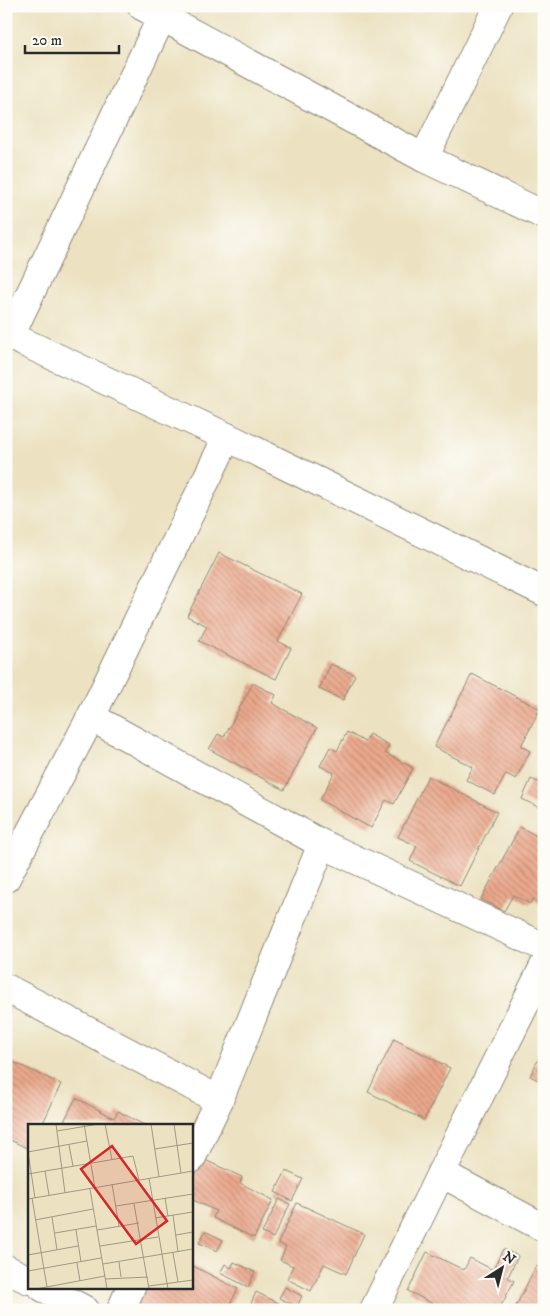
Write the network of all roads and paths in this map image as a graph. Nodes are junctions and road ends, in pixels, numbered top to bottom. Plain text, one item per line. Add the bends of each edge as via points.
1 (498, 6) edge
2 (157, 10) edge
3 (424, 158) junction
4 (544, 215) edge
5 (8, 335) edge
6 (227, 437) junction
7 (544, 592) edge
8 (91, 717) junction
9 (322, 844) junction
10 (6, 878) edge
11 (544, 947) edge
12 (544, 966) edge
13 (6, 988) edge
14 (219, 1100) junction
15 (192, 1157) edge
16 (440, 1173) junction
17 (544, 1228) edge
18 (6, 1269) edge
19 (28, 1280) edge
20 (44, 1288) edge
21 (131, 1288) edge
22 (85, 1310) edge
23 (120, 1310) edge
24 (374, 1310) edge

1 - 3 street
2 - 3 street
2 - 5 street
3 - 4 street
5 - 6 street
6 - 7 street
6 - 8 street
8 - 9 street
8 - 10 street
9 - 11 street
9 - 14 street
12 - 16 street
13 - 14 street
14 - 15 street
16 - 17 street
16 - 24 street
18 - 19 street
20 - 22 street
21 - 23 street

